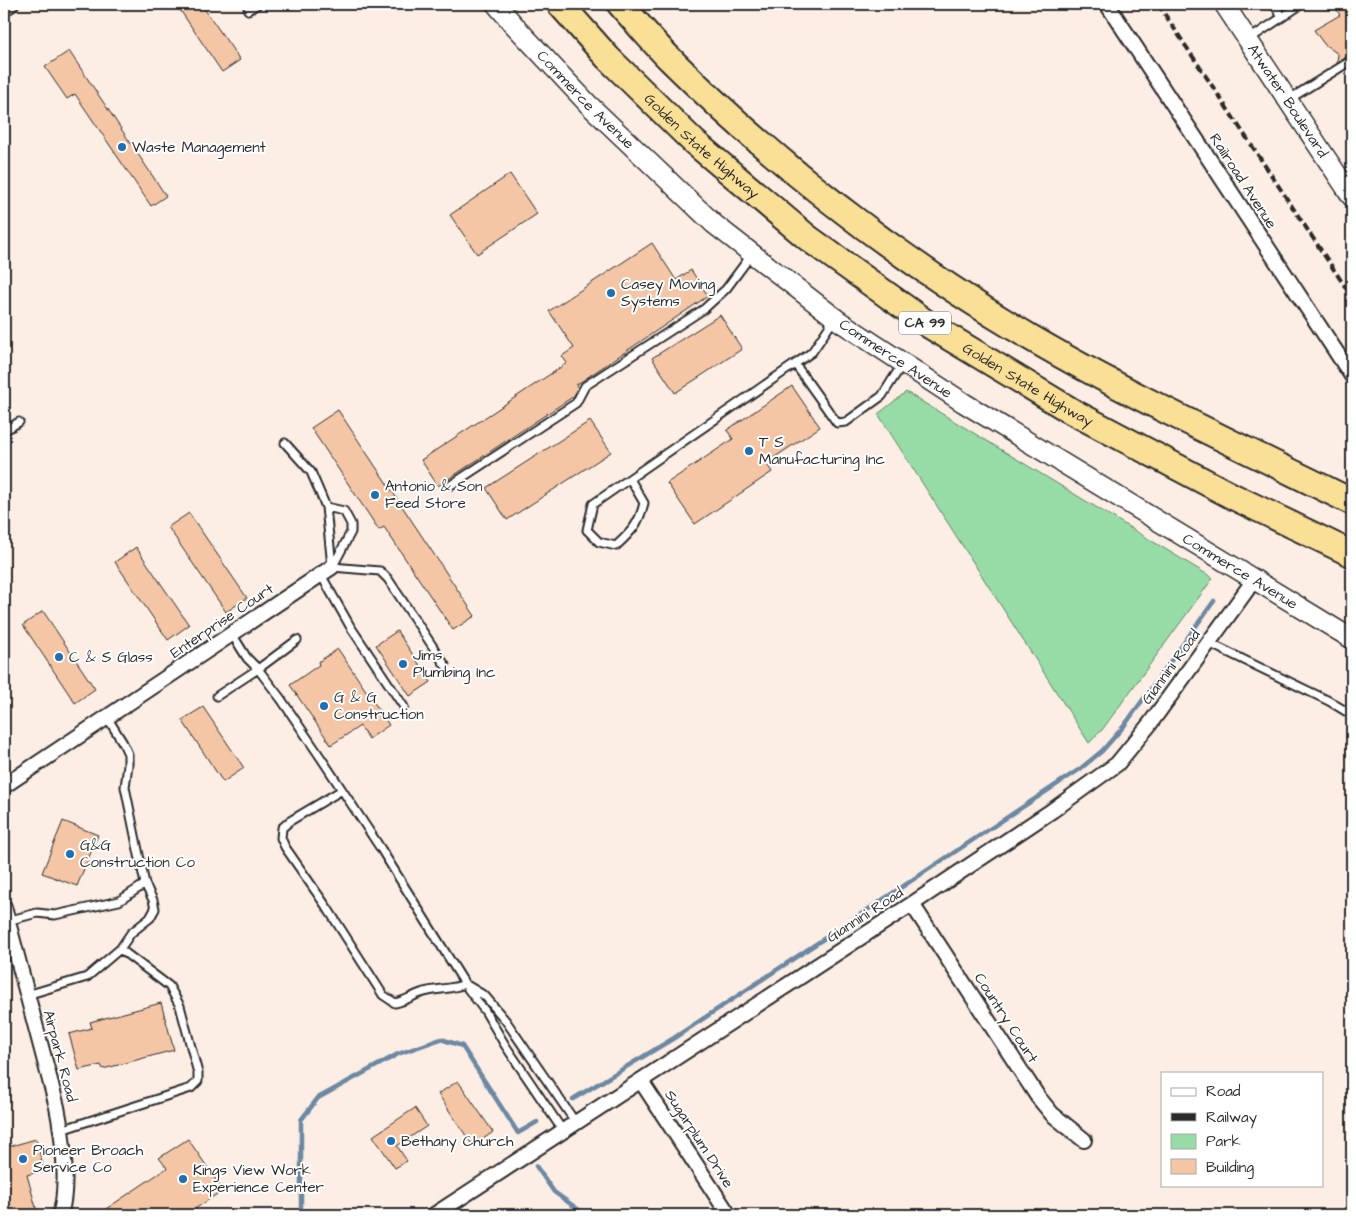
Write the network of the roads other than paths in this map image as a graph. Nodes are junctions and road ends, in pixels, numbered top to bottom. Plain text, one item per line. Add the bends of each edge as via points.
1 (11, 4) edge
2 (258, 4) edge
3 (496, 4) edge
4 (560, 4) edge
5 (620, 4) edge
6 (1107, 4) edge
7 (1224, 4) edge
8 (1274, 4) edge
9 (1302, 4) edge
10 (4, 8) edge
11 (248, 10) dead end
12 (1282, 17) junction
13 (1248, 40) junction
14 (1352, 60) edge
15 (1288, 100) junction
16 (1352, 197) edge
17 (752, 254) junction
18 (835, 318) junction
19 (903, 363) junction
20 (795, 364) junction
21 (1352, 376) edge
22 (20, 422) dead end
23 (4, 432) edge
24 (285, 443) dead end
25 (630, 480) junction
26 (451, 485) dead end
27 (1352, 502) edge
28 (326, 508) junction
29 (1352, 554) edge
30 (332, 567) junction
31 (320, 575) junction
32 (1254, 580) junction
33 (232, 634) junction
34 (1352, 639) edge
35 (297, 640) dead end
36 (1209, 642) junction
37 (445, 665) dead end
38 (258, 670) junction
39 (217, 696) dead end
40 (404, 707) dead end
41 (1352, 716) edge
42 (107, 718) junction
43 (4, 786) edge
44 (342, 790) junction
45 (145, 884) junction
46 (912, 904) junction
47 (4, 907) edge
48 (8, 921) junction
49 (120, 949) junction
50 (465, 984) junction
51 (27, 995) junction
52 (641, 1081) junction
53 (576, 1123) junction
54 (62, 1130) junction
55 (563, 1131) junction
56 (1084, 1140) dead end
57 (60, 1215) edge
58 (434, 1215) edge
59 (729, 1215) edge

1 - 10 street
2 - 11 lane
3 - 17 street, Commerce Avenue via 589,105 714,224
4 - 29 highway, Golden State Highway / CA 99 via 608,58 694,142 808,238 929,325 1073,412 1234,497
5 - 27 highway, CA 99 via 670,59 744,128 913,262 1032,339
6 - 21 street, Railroad Avenue
7 - 13 street, Atwater Boulevard
8 - 12 lane
9 - 12 lane
12 - 13 lane
13 - 15 street, Atwater Boulevard
14 - 15 lane
15 - 16 street, Atwater Boulevard
17 - 18 street, Commerce Avenue
17 - 26 lane via 726,289 704,309 585,386 576,403
18 - 19 street, Commerce Avenue
18 - 20 lane via 812,352
19 - 20 lane via 882,396 846,422 837,423
19 - 32 street, Commerce Avenue
20 - 25 lane
22 - 23 lane
24 - 28 lane via 311,472
25 - 25 lane via 593,504 587,530 599,542 616,546 634,530 644,503
28 - 30 lane
28 - 30 lane via 344,511 351,524 351,532
30 - 31 street, Enterprise Court
30 - 37 lane via 380,571
31 - 33 street, Enterprise Court
31 - 40 lane
32 - 34 street, Commerce Avenue
32 - 36 street, Giannini Road
33 - 38 lane via 246,658
33 - 42 street, Enterprise Court
35 - 38 lane
36 - 41 lane via 1329,701
36 - 46 street, Giannini Road via 1117,764
38 - 39 lane
38 - 44 lane
42 - 43 street, Enterprise Court
42 - 45 lane via 128,754 124,787
44 - 50 lane
44 - 50 lane via 282,828 281,838 285,847 383,995 395,1003 422,993
45 - 48 lane via 119,901 56,915 37,913
45 - 49 lane via 155,909
46 - 52 street, Giannini Road
46 - 56 street, Country Court via 1038,1097 1052,1114
47 - 48 street, Airpark Road
48 - 51 street, Airpark Road
49 - 51 lane via 87,977
49 - 54 lane via 169,986 180,1006 198,1081 191,1088
50 - 53 lane via 485,996 506,1021
50 - 55 lane
51 - 54 street, Airpark Road
52 - 53 street, Giannini Road
52 - 59 street, Sugarplum Drive
53 - 55 street, Giannini Road
54 - 57 street, Airpark Road via 64,1204
55 - 58 street, Giannini Road

